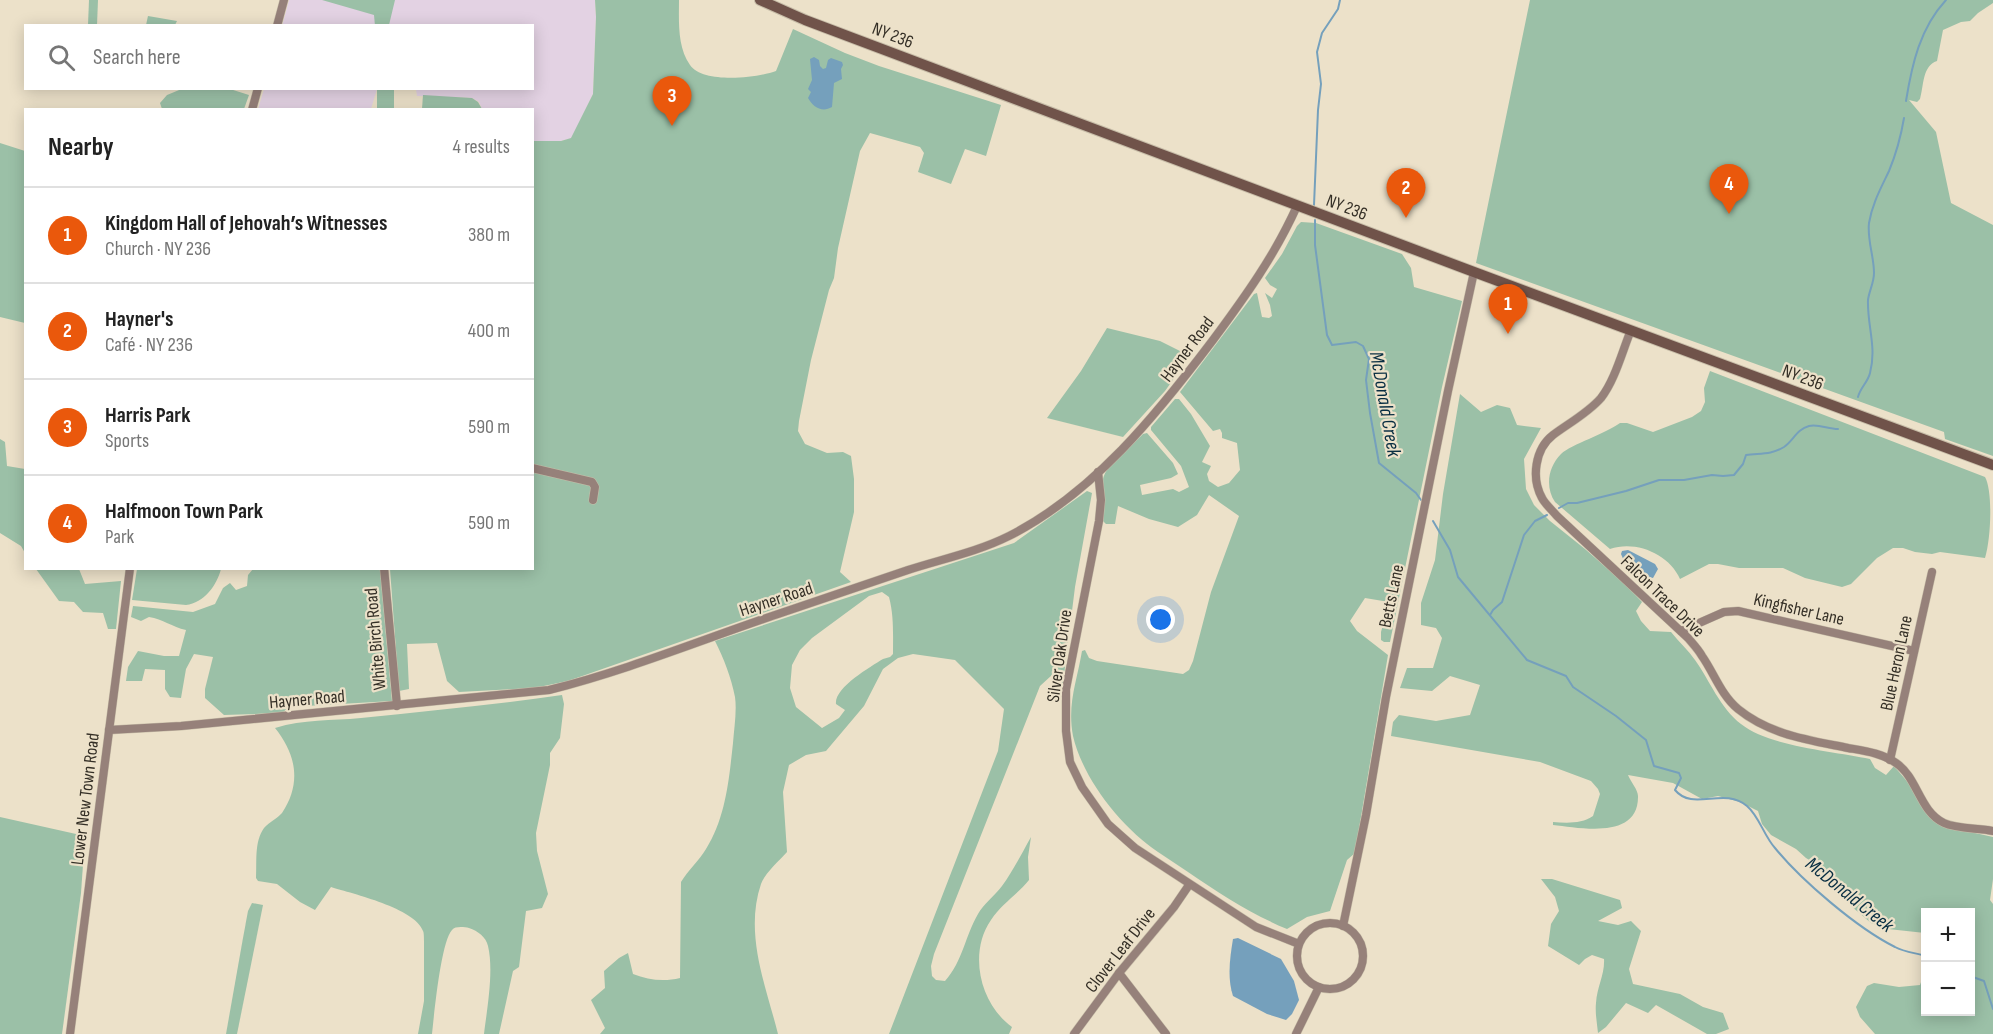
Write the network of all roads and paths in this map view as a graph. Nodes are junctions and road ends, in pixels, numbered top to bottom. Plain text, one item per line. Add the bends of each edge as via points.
1 (284, 0) edge
2 (760, 0) edge
3 (278, 24) edge
4 (257, 90) edge
5 (253, 108) edge
6 (1297, 206) junction
7 (1474, 272) junction
8 (1631, 330) junction
9 (1993, 465) edge
10 (534, 468) edge
11 (1098, 472) junction
12 (593, 500) dead end
13 (130, 570) edge
14 (384, 570) edge
15 (1932, 572) dead end
16 (1681, 631) junction
17 (1914, 651) junction
18 (397, 706) junction
19 (110, 730) junction
20 (1890, 760) junction
21 (1993, 831) edge
22 (1189, 885) junction
23 (1342, 926) junction
24 (1299, 944) junction
25 (1119, 973) junction
26 (1318, 987) junction
27 (70, 1034) edge
28 (1074, 1034) edge
29 (1166, 1034) edge
30 (1296, 1034) edge

1 - 3 street
2 - 6 main road, NY 236 / NY 236
4 - 5 street
6 - 7 main road, NY 236 / NY 236
6 - 11 street, Hayner Road via 1257,280 1180,383
7 - 8 main road, NY 236 / NY 236
7 - 23 street, Betts Lane
8 - 9 main road, NY 236 / NY 236
8 - 16 street, Falcon Trace Drive via 1600,399 1551,436 1543,447 1536,468 1537,483 1542,499 1557,516
10 - 12 street via 595,485
11 - 18 street, Hayner Road via 1037,520 986,547 907,570 593,679 549,690
11 - 22 street, Silver Oak Drive via 1100,521 1066,689 1070,762 1107,824
13 - 19 street, Lower New Town Road
14 - 18 street, White Birch Road
15 - 17 street, Blue Heron Lane
16 - 17 street, Kingfisher Lane via 1738,610
16 - 20 street, Falcon Trace Drive via 1736,707 1751,718 1792,737
17 - 20 street, Blue Heron Lane
18 - 19 street, Hayner Road
19 - 27 street, Lower New Town Road
20 - 21 street, Falcon Trace Drive via 1910,777 1936,819
22 - 24 street, Silver Oak Drive via 1256,927
22 - 25 street, Clover Leaf Drive
23 - 24 street via 1321,925
23 - 26 street via 1362,946 1362,966 1343,987
24 - 26 street via 1301,972
25 - 28 street, Clover Leaf Drive
25 - 29 street
26 - 30 street

